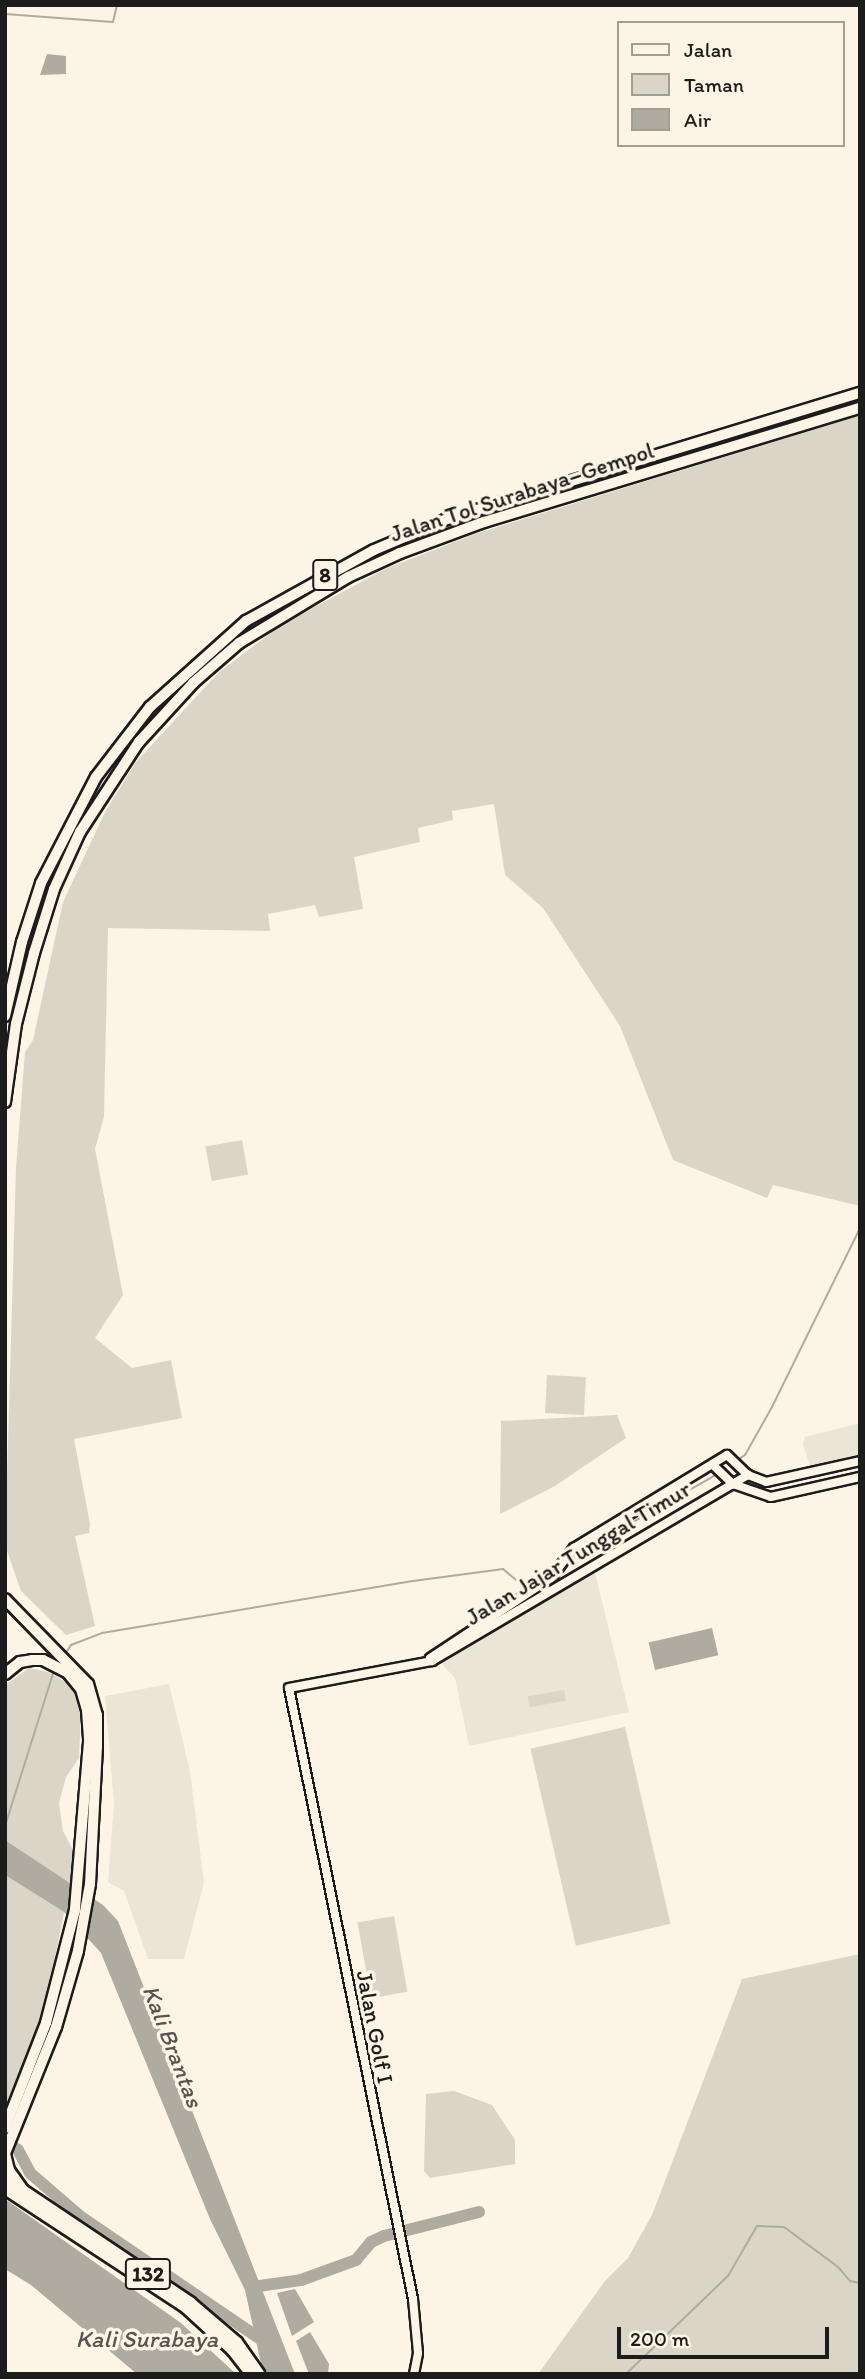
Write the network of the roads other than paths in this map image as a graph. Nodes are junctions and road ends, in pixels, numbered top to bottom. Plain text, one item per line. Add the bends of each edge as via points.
1 (860, 393) edge
2 (860, 408) edge
3 (5, 1016) edge
4 (5, 1102) edge
5 (860, 1461) edge
6 (714, 1467) junction
7 (746, 1474) junction
8 (860, 1478) edge
9 (732, 1483) junction
10 (5, 1599) edge
11 (427, 1661) junction
12 (70, 1668) junction
13 (5, 1674) edge
14 (289, 1688) joint
15 (9, 2127) edge
16 (6, 2152) edge
17 (5, 2178) edge
18 (5, 2189) edge
19 (23, 2190) junction
20 (251, 2374) edge
21 (259, 2374) edge
22 (414, 2374) edge

1 - 3 highway, Jalan Tol Surabaya–Gempol / 8 via 447,519 374,550 246,621 150,706 96,777 41,883
2 - 4 highway, Jalan Tol Surabaya–Gempol / 8 via 484,522 412,549 348,577 239,643 193,683 139,742 80,832 54,889 34,953 16,1024
5 - 7 main road via 773,1483
6 - 7 main road, Jalan Jajar Tunggal Timur via 729,1457
6 - 9 main road
6 - 11 main road, Jalan Jajar Tunggal Timur via 568,1555 551,1578
7 - 9 main road, Jalan Jajar Tunggal Timur
8 - 9 main road via 771,1497
9 - 11 main road, Jalan Jajar Tunggal Timur
10 - 12 highway
11 - 14 main road, Jalan Jajar Tunggal Timur
12 - 13 highway via 20,1662
12 - 15 highway via 89,1725 80,1878 46,2023
12 - 15 highway via 88,1684 97,1715 90,1884 78,1951 56,2027
14 - 22 main road, Jalan Golf I via 417,2337
15 - 16 highway
16 - 19 highway via 9,2170
17 - 19 main road, 132
18 - 20 main road, 132 via 186,2308
19 - 21 main road, 132 via 190,2302 237,2342

